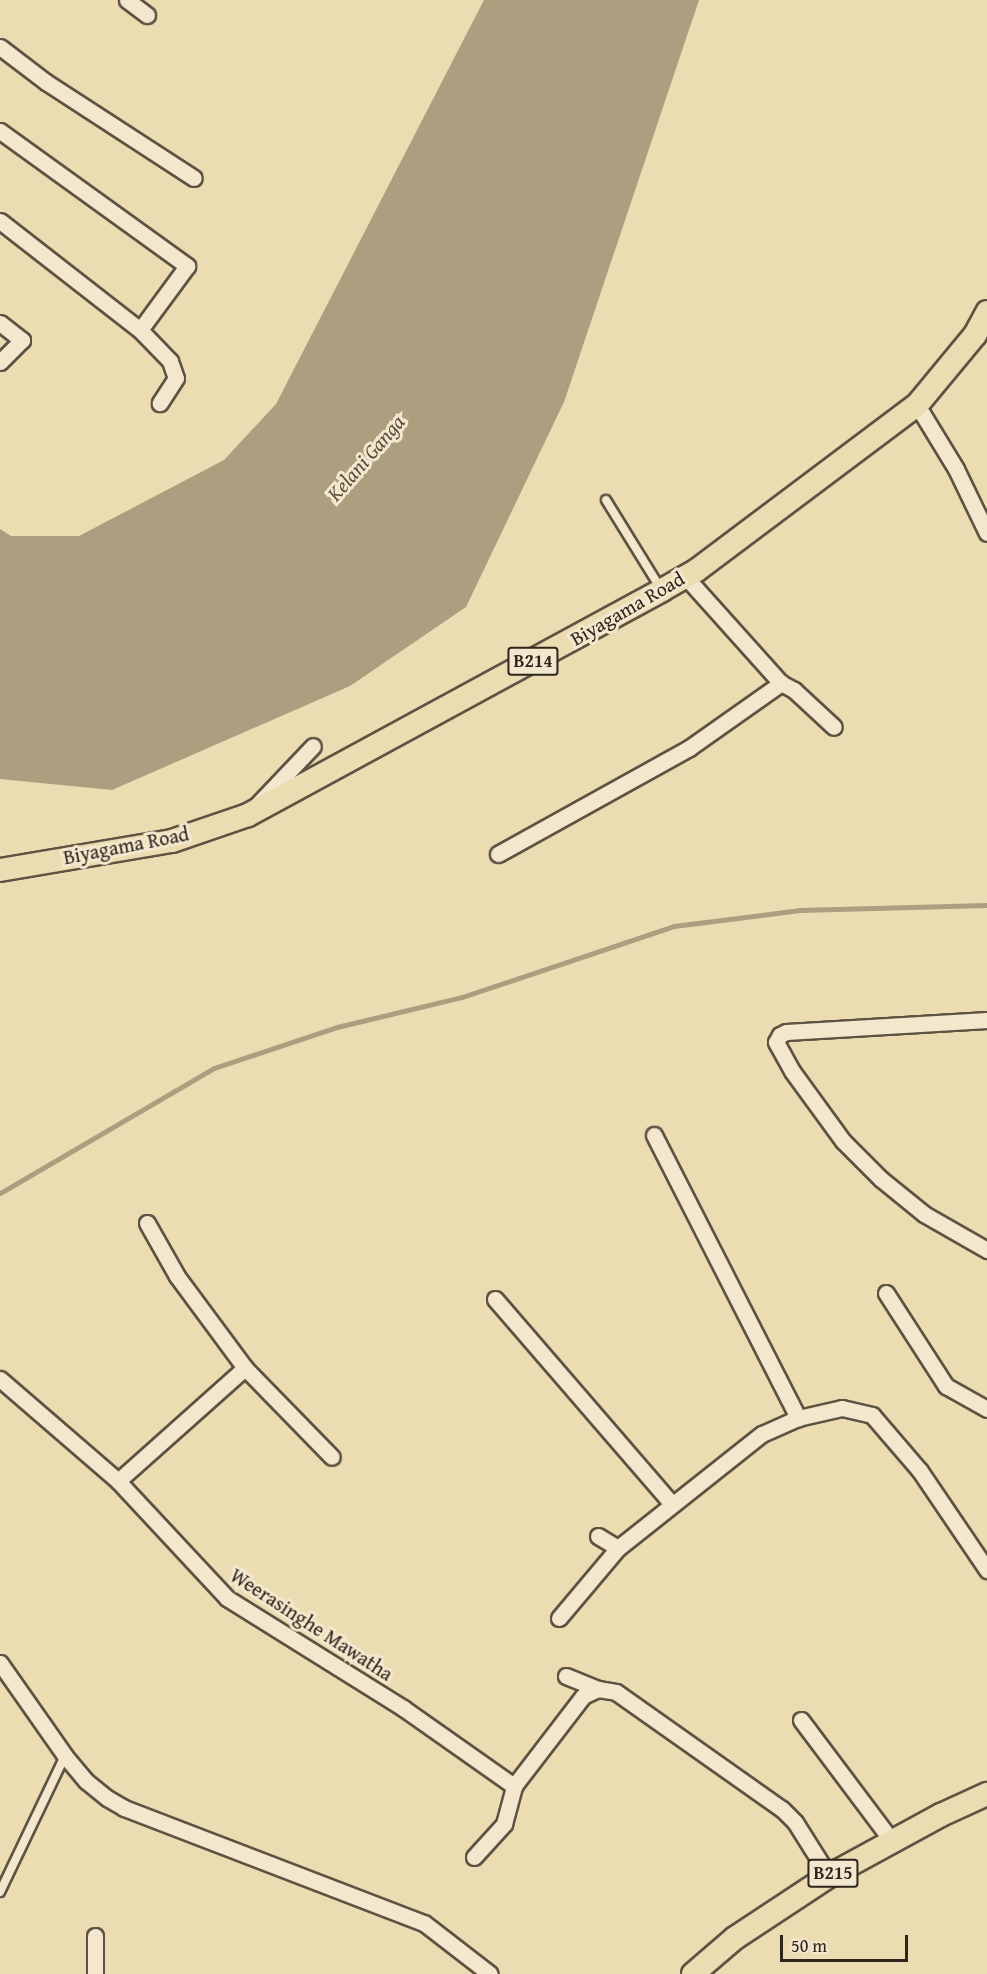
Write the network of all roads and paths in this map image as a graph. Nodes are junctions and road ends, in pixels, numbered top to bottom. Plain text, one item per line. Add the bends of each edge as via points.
1 (127, 0) edge
2 (147, 15) dead end
3 (0, 47) edge
4 (0, 131) edge
5 (194, 178) dead end
6 (0, 221) edge
7 (987, 313) edge
8 (0, 322) edge
9 (140, 330) junction
10 (0, 362) edge
11 (160, 403) dead end
12 (917, 405) junction
13 (606, 500) dead end
14 (987, 533) edge
15 (684, 575) junction
16 (662, 590) junction
17 (781, 683) junction
18 (834, 728) dead end
19 (313, 746) dead end
20 (248, 814) junction
21 (498, 854) dead end
22 (0, 870) edge
23 (987, 1020) edge
24 (654, 1135) dead end
25 (147, 1223) dead end
26 (987, 1251) edge
27 (886, 1293) dead end
28 (495, 1299) dead end
29 (245, 1368) junction
30 (0, 1379) edge
31 (987, 1409) edge
32 (798, 1418) junction
33 (332, 1457) dead end
34 (118, 1481) junction
35 (671, 1503) junction
36 (598, 1536) dead end
37 (618, 1548) junction
38 (987, 1570) edge
39 (560, 1618) dead end
40 (0, 1663) edge
41 (566, 1676) dead end
42 (598, 1689) junction
43 (801, 1720) dead end
44 (65, 1756) junction
45 (514, 1786) junction
46 (987, 1794) edge
47 (892, 1841) junction
48 (474, 1857) dead end
49 (829, 1876) junction
50 (0, 1892) edge
51 (95, 1936) dead end
52 (95, 1974) edge
53 (490, 1974) edge
54 (693, 1974) edge

1 - 2 street
3 - 5 street
4 - 9 street via 187,266
6 - 9 street
7 - 12 main road, Biyagama Road / B214 via 975,335
8 - 10 street via 22,340
9 - 11 street via 170,361 176,378
12 - 14 street via 956,469
12 - 15 main road, Biyagama Road / B214 via 697,570
13 - 16 lane
15 - 16 main road, Biyagama Road / B214
15 - 17 street
16 - 20 main road, Biyagama Road / B214
17 - 18 street via 794,690
17 - 21 street via 688,748
19 - 20 street
20 - 22 main road, Biyagama Road / B214 via 172,841
23 - 26 street via 786,1032 776,1042 792,1071 843,1141 881,1179 924,1214
24 - 32 street
25 - 29 street via 177,1276
27 - 31 street via 946,1386
28 - 35 street
29 - 33 street
29 - 34 street
30 - 34 street, Weerasinghe Mawatha
32 - 35 street via 762,1434
32 - 38 street via 842,1408 872,1415 920,1471
34 - 45 street, Weerasinghe Mawatha via 227,1598 404,1708
35 - 37 street
36 - 37 street
37 - 39 street
40 - 44 street
41 - 42 street
42 - 45 street via 583,1696
42 - 49 street via 616,1692 782,1809 795,1822
43 - 47 street
44 - 50 lane
44 - 53 street via 86,1781 124,1808 424,1923
45 - 48 street via 504,1824
46 - 47 main road, B215
47 - 49 main road, B215
49 - 54 main road, B215 via 735,1938
51 - 52 street

